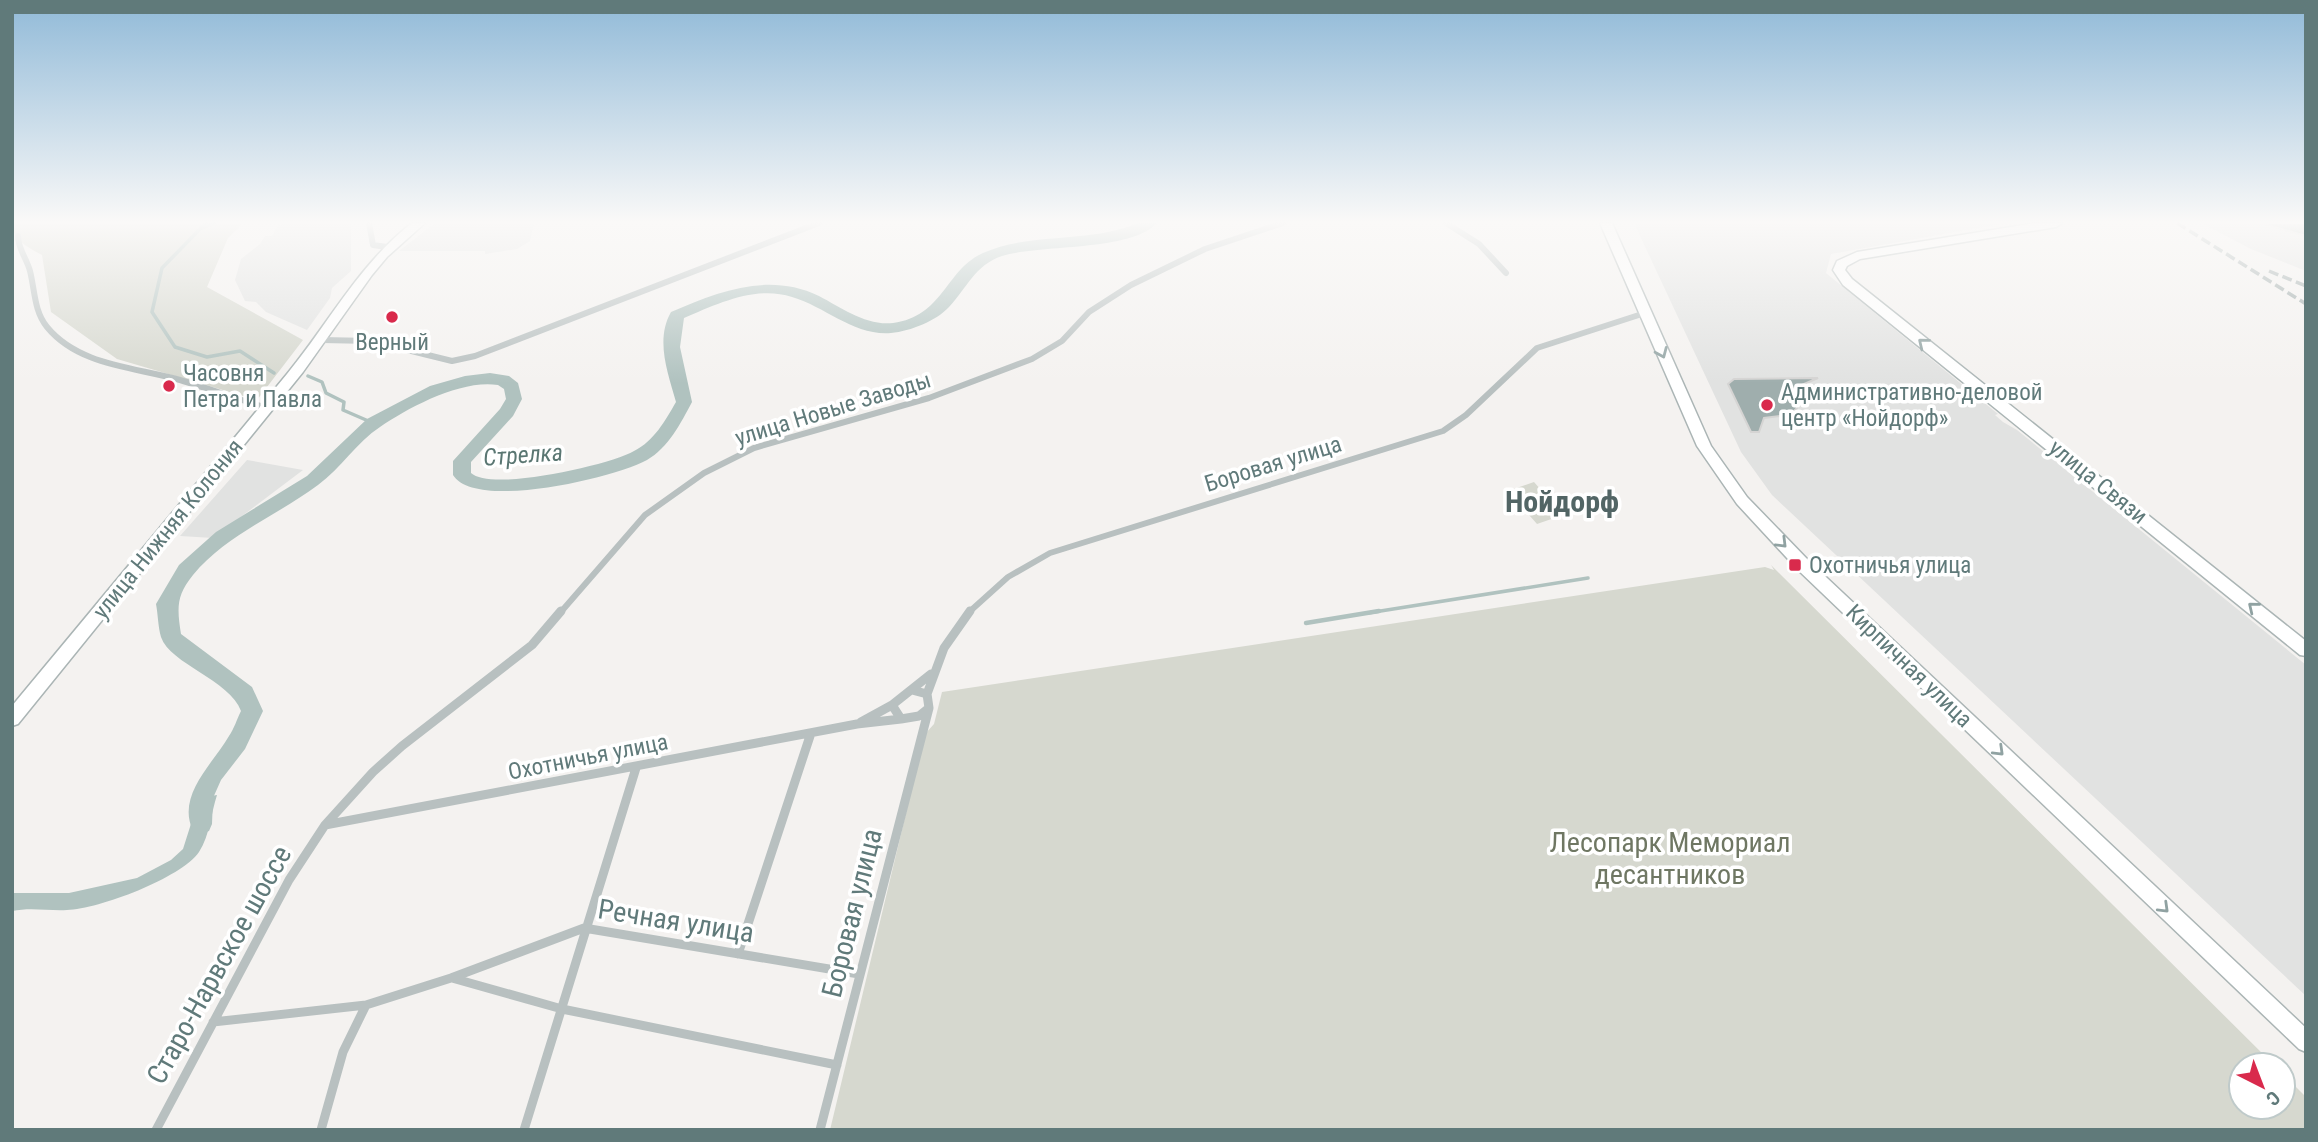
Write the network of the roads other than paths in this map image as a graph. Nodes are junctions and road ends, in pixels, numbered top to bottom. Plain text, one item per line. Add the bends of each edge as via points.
1 (31, 276) edge
2 (364, 276) edge
3 (681, 276) edge
4 (1148, 276) edge
5 (1629, 276) edge
6 (1843, 276) edge
7 (1645, 313) junction
8 (322, 340) junction
9 (267, 408) junction
10 (2306, 650) edge
11 (932, 673) junction
12 (912, 690) junction
13 (927, 694) junction
14 (892, 705) junction
15 (929, 708) junction
16 (12, 719) edge
17 (906, 719) junction
18 (858, 724) junction
19 (924, 724) junction
20 (811, 733) junction
21 (636, 768) junction
22 (325, 825) junction
23 (584, 928) junction
24 (738, 954) junction
25 (859, 974) junction
26 (451, 978) junction
27 (366, 1005) junction
28 (562, 1009) junction
29 (213, 1022) junction
30 (2306, 1042) edge
31 (837, 1065) junction
32 (156, 1130) edge
33 (321, 1130) edge
34 (524, 1130) edge
35 (820, 1130) edge

1 - 9 street via 36,307 47,327 65,343 107,364 179,380
2 - 8 street, улица Нижняя Колония
3 - 8 street via 452,361 371,341
4 - 22 street, улица Новые Заводы via 1089,312 1049,350 1013,368 876,415 766,444 704,473 645,514 532,645 402,746
5 - 7 street, Кирпичная улица
10 -> 6 street, улица Связи
7 - 11 street, Боровая улица via 1537,348 1443,431 1036,559 1002,580 969,611
7 -> 30 street, Кирпичная улица via 1706,453 1746,506
8 - 9 street, улица Нижняя Колония
9 - 16 street, улица Нижняя Колония
11 - 12 street, Боровая улица
11 - 13 street, Боровая улица
12 - 13 street
12 - 14 street, Боровая улица
13 - 15 street
14 - 17 street
14 - 18 street, Охотничья улица
15 - 17 street
15 - 19 street, Боровая улица
17 - 18 street, Охотничья улица
17 - 19 street, Охотничья улица
18 - 20 street, Охотничья улица
19 - 25 street, Боровая улица
20 - 21 street, Охотничья улица
20 - 24 street
21 - 22 street, Охотничья улица
21 - 23 street
22 - 29 street, Старо-Нарвское шоссе via 289,880
23 - 24 street, Речная улица
23 - 26 street, Речная улица
23 - 28 street
24 - 25 street, Речная улица
25 - 31 street, Боровая улица
26 - 27 street, Речная улица
26 - 28 street
27 - 29 street, Речная улица
27 - 33 street via 343,1052
28 - 31 street
28 - 34 street
29 - 32 street, Старо-Нарвское шоссе
31 - 35 street, Боровая улица

